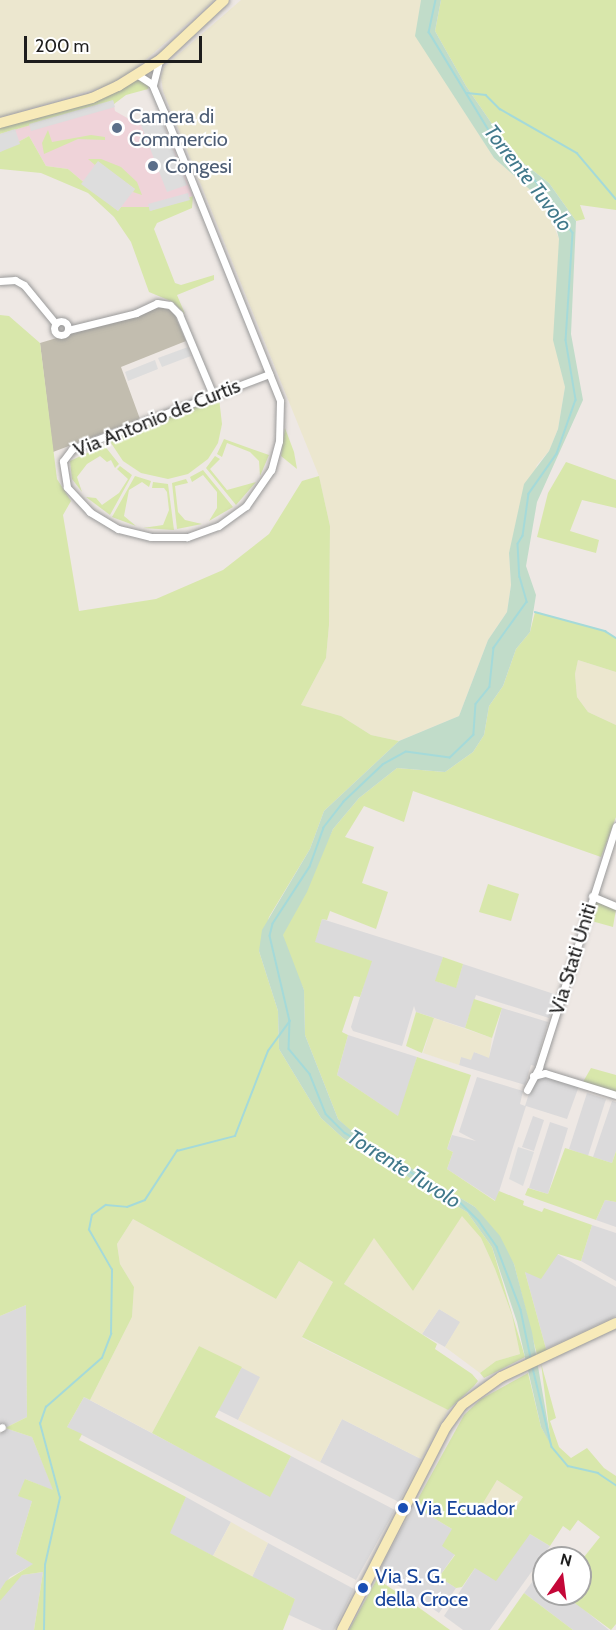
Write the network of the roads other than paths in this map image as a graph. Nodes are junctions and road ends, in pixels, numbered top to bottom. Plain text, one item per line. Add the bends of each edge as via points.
1 (224, 0) edge
2 (160, 59) junction
3 (138, 75) junction
4 (153, 87) junction
5 (0, 123) edge
6 (0, 281) edge
7 (269, 374) junction
8 (213, 395) junction
9 (616, 826) edge
10 (592, 896) junction
11 (616, 906) edge
12 (542, 1070) junction
13 (527, 1090) dead end
14 (616, 1095) edge
15 (616, 1323) edge
16 (342, 1630) edge

1 - 2 street
2 - 3 street
2 - 4 street
3 - 4 street
3 - 5 street via 92,98
4 - 7 street, Via Antonio de Curtis
6 - 8 street via 15,280 24,285 56,324 63,321 68,330 136,314 158,303 170,305 180,314
7 - 8 street, Via Antonio de Curtis
7 - 8 street, Via Antonio de Curtis via 282,409 276,454 257,494 218,526 176,538 137,536 99,520 67,486 63,461 72,449
9 - 10 street, Via Stati Uniti
10 - 11 street
10 - 12 street, Via Stati Uniti
12 - 13 street, Via Stati Uniti via 532,1076
12 - 14 street
15 - 16 street via 478,1391 453,1416

